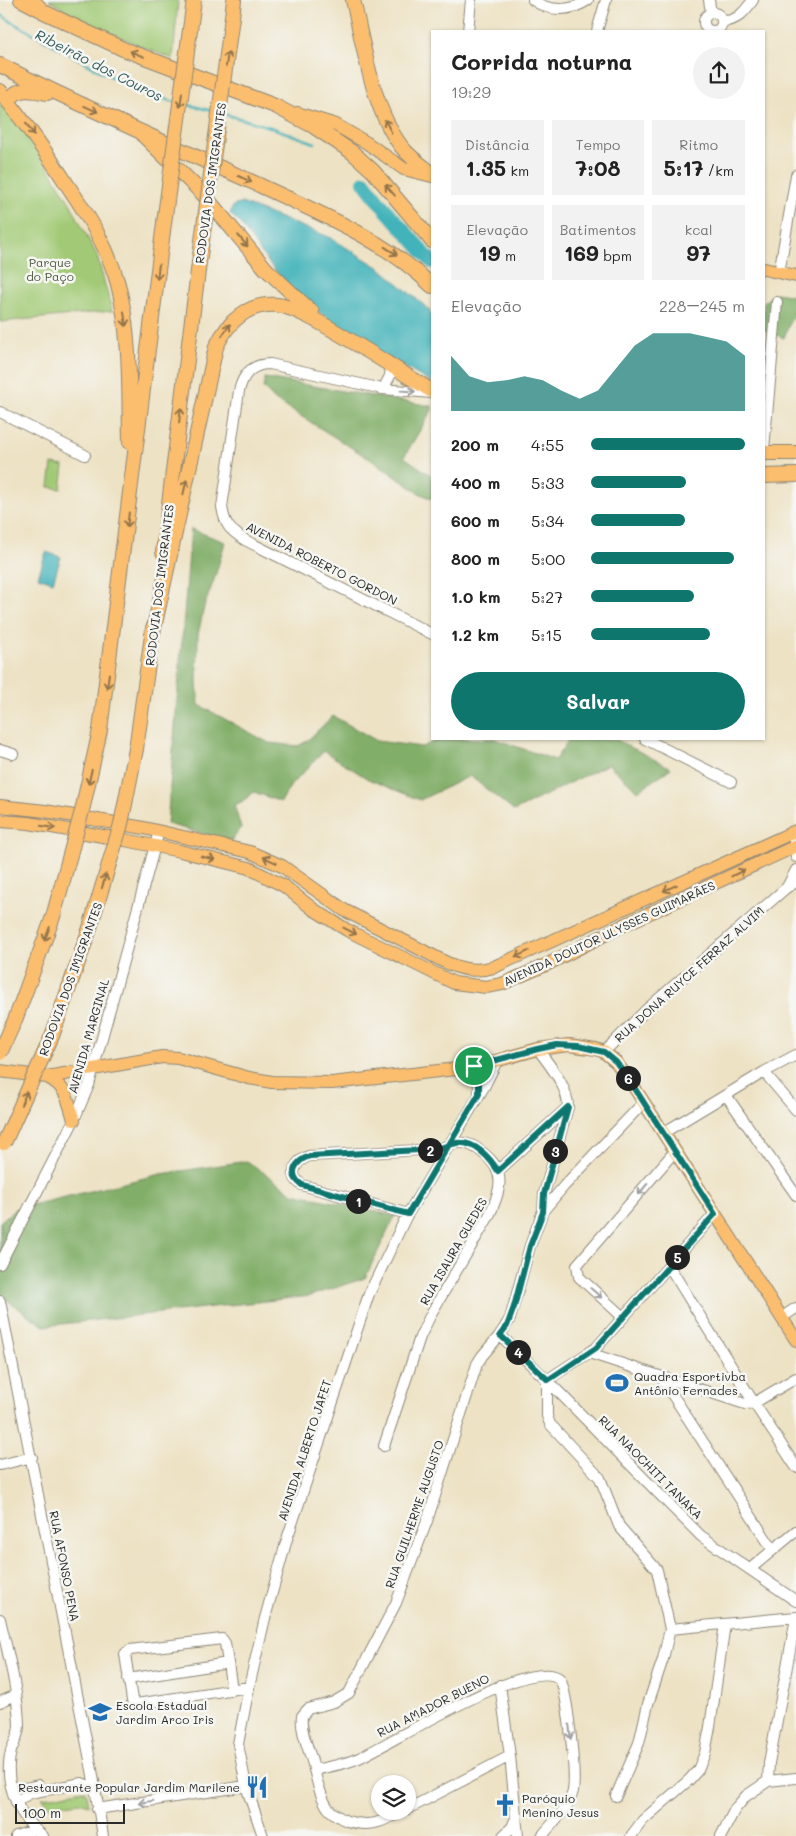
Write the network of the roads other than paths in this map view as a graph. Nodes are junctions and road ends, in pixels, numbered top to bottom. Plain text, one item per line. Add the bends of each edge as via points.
1 (20, 0) edge
2 (32, 0) edge
3 (194, 0) edge
4 (234, 0) edge
5 (353, 0) edge
6 (471, 0) edge
7 (588, 0) edge
8 (606, 0) edge
9 (709, 0) edge
10 (753, 0) edge
11 (538, 2) edge
12 (44, 12) junction
13 (711, 13) junction
14 (722, 21) junction
15 (468, 30) edge
16 (597, 30) edge
17 (710, 30) edge
18 (715, 30) edge
19 (0, 65) edge
20 (0, 91) edge
21 (59, 95) junction
22 (9, 102) junction
23 (275, 106) junction
24 (138, 130) junction
25 (431, 174) edge
26 (431, 175) edge
27 (796, 175) edge
28 (431, 240) edge
29 (765, 269) edge
30 (779, 273) junction
31 (796, 276) edge
32 (431, 285) edge
33 (777, 302) dead end
34 (338, 333) junction
35 (391, 366) junction
36 (383, 389) junction
37 (431, 391) edge
38 (431, 392) edge
39 (0, 412) edge
40 (765, 438) edge
41 (765, 453) edge
42 (796, 453) edge
43 (85, 455) dead end
44 (796, 475) edge
45 (765, 476) edge
46 (131, 490) junction
47 (431, 633) edge
48 (152, 637) junction
49 (647, 740) edge
50 (0, 750) edge
51 (13, 754) dead end
52 (731, 782) dead end
53 (0, 806) edge
54 (0, 821) edge
55 (159, 831) junction
56 (794, 832) edge
57 (156, 846) junction
58 (796, 846) edge
59 (796, 857) edge
60 (244, 866) junction
61 (796, 870) edge
62 (293, 872) junction
63 (796, 882) edge
64 (786, 888) junction
65 (296, 895) junction
66 (344, 910) junction
67 (588, 925) junction
68 (548, 964) junction
69 (538, 1049) junction
70 (604, 1052) junction
71 (0, 1053) edge
72 (796, 1055) edge
73 (497, 1061) junction
74 (474, 1066) junction
75 (92, 1070) junction
76 (0, 1071) edge
77 (764, 1072) junction
78 (47, 1077) junction
79 (479, 1094) junction
80 (726, 1095) junction
81 (644, 1102) junction
82 (568, 1107) junction
83 (796, 1110) edge
84 (74, 1120) junction
85 (663, 1133) junction
86 (2, 1146) edge
87 (448, 1146) junction
88 (675, 1152) junction
89 (498, 1171) junction
90 (549, 1173) junction
91 (564, 1186) junction
92 (796, 1195) edge
93 (543, 1212) junction
94 (408, 1214) junction
95 (715, 1214) junction
96 (0, 1264) edge
97 (669, 1266) junction
98 (0, 1301) edge
99 (796, 1308) edge
100 (623, 1317) junction
101 (781, 1318) junction
102 (500, 1335) junction
103 (796, 1340) edge
104 (589, 1353) junction
105 (661, 1377) junction
106 (796, 1378) edge
107 (548, 1380) junction
108 (754, 1403) junction
109 (384, 1446) dead end
110 (32, 1457) junction
111 (0, 1465) edge
112 (796, 1467) edge
113 (796, 1531) edge
114 (773, 1550) junction
115 (750, 1569) junction
116 (796, 1601) edge
117 (796, 1617) edge
118 (0, 1619) edge
119 (725, 1624) junction
120 (670, 1629) junction
121 (228, 1663) junction
122 (128, 1679) junction
123 (500, 1685) junction
124 (249, 1687) junction
125 (232, 1690) junction
126 (16, 1695) junction
127 (0, 1702) edge
128 (510, 1756) junction
129 (92, 1770) junction
130 (314, 1770) junction
131 (796, 1778) edge
132 (768, 1781) junction
133 (246, 1786) junction
134 (12, 1787) junction
135 (96, 1789) junction
136 (616, 1796) dead end
137 (16, 1802) junction
138 (416, 1805) edge
139 (97, 1809) junction
140 (516, 1817) junction
141 (385, 1820) edge
142 (38, 1833) edge
143 (16, 1836) edge
144 (103, 1836) edge
145 (262, 1836) edge
146 (503, 1836) edge
147 (518, 1836) edge
148 (542, 1836) edge
149 (631, 1836) edge
150 (721, 1836) edge

1 - 12 main road
2 - 12 highway
3 -> 46 highway, bridge
48 -> 4 highway, RODOVIA DOS IMIGRANTES, bridge
25 -> 5 highway via 401,147 381,111
6 - 15 street
7 - 11 street via 572,8 560,9
8 - 16 street
9 - 13 street
10 - 14 street via 738,17
23 -> 12 highway via 123,49
13 - 14 street via 720,15
13 - 17 street via 706,16 704,24
14 - 18 street via 721,27
19 - 21 highway
20 - 22 highway
21 - 22 highway via 22,91 15,93
21 -> 24 highway
22 -> 46 highway via 90,219 111,263 126,321
23 - 26 main road via 336,125 404,169
28 -> 23 highway via 373,171 352,152
24 -> 32 highway via 350,227 398,256
24 -> 34 highway via 203,194 283,286
27 - 30 street
29 - 30 main road
30 - 31 main road
33 - 40 street
34 - 35 highway
48 -> 34 highway via 216,347 223,333 241,314 268,305 291,308
35 - 36 street
35 - 37 highway
36 -> 38 street, AVENIDA ROBERTO GORDON
36 - 47 street, AVENIDA ROBERTO GORDON via 270,364 252,368 241,382 239,391 223,515 232,531 245,540
39 - 43 street
41 - 42 highway
44 - 45 highway
46 -> 71 highway, bridge via 100,730 82,811 53,917
86 -> 48 highway, RODOVIA DOS IMIGRANTES, bridge via 52,1036 121,824 136,749
49 - 52 street
50 - 51 street
53 - 55 main road, AVENIDA DOUTOR ULYSSES GUIMARÃES
54 -> 57 main road, AVENIDA DOUTOR ULYSSES GUIMARÃES via 29,823
55 - 57 street, AVENIDA MARGINAL
62 -> 55 main road, AVENIDA DOUTOR ULYSSES GUIMARÃES via 250,852
56 - 58 street
56 -> 67 main road, AVENIDA DOUTOR ULYSSES GUIMARÃES
57 -> 60 main road, AVENIDA DOUTOR ULYSSES GUIMARÃES
57 - 75 street, AVENIDA MARGINAL
58 - 59 street
68 -> 58 main road, AVENIDA DOUTOR ULYSSES GUIMARÃES
60 - 62 main road via 254,867 287,882 292,879
60 - 65 main road, AVENIDA DOUTOR ULYSSES GUIMARÃES via 269,877
61 - 64 street, RUA DONA RUYCE FERRAZ ALVIM
62 - 66 main road, AVENIDA DOUTOR ULYSSES GUIMARÃES
63 - 64 street, RUA DONA RUYCE FERRAZ ALVIM
64 - 70 street, RUA DONA RUYCE FERRAZ ALVIM via 647,1009
65 - 66 main road via 298,887 303,886 330,907
65 -> 68 main road, AVENIDA DOUTOR ULYSSES GUIMARÃES via 322,916 347,930 454,983 494,986
67 -> 66 main road, AVENIDA DOUTOR ULYSSES GUIMARÃES via 494,967 471,970 447,963
67 - 68 main road via 585,936 562,949
69 - 70 main road, RUA DONA RUYCE FERRAZ ALVIM via 569,1045
69 - 73 main road, RUA DONA RUYCE FERRAZ ALVIM
69 - 82 street via 564,1090
70 - 81 main road via 616,1062
72 - 77 street
73 - 74 main road, RUA DONA RUYCE FERRAZ ALVIM
73 - 79 street, AVENIDA ALBERTO JAFET
74 - 75 main road, RUA DONA RUYCE FERRAZ ALVIM via 332,1083 272,1082 178,1058 162,1057
74 - 79 street
75 - 78 main road, RUA DONA RUYCE FERRAZ ALVIM
75 - 84 street, AVENIDA MARGINAL
76 - 78 main road, RUA DONA RUYCE FERRAZ ALVIM
77 - 80 street
77 - 83 street
78 - 84 main road via 64,1090
79 - 87 street, AVENIDA ALBERTO JAFET
80 - 85 street
80 - 92 street
81 - 85 main road
81 - 91 street
82 - 89 street
82 - 90 street
84 - 96 street, AVENIDA MARGINAL
85 - 88 main road
87 - 89 street via 457,1143 476,1148
87 - 94 street, AVENIDA ALBERTO JAFET
87 - 94 street via 310,1156 298,1161 294,1168 296,1179 302,1185
88 - 95 main road
88 -> 100 street via 577,1265 579,1277
89 - 109 street, RUA ISAURA GUEDES via 500,1182 496,1201 420,1337
90 - 91 street
90 - 93 street
91 - 93 street
93 - 102 street via 510,1319
94 - 124 street, AVENIDA ALBERTO JAFET via 369,1294 353,1340 287,1539
95 - 97 street
95 - 101 main road
97 - 100 street
97 - 108 street
98 - 110 street, RUA AFONSO PENA
99 - 101 street
100 - 104 street
101 - 103 main road
102 - 107 street, RUA NAOCHITI TANAKA
102 - 130 street, RUA GUILHERME AUGUSTO via 477,1364 427,1521 396,1603 349,1693 334,1702 306,1710 302,1718
104 - 105 street
104 - 107 street
105 - 108 street via 736,1402
105 - 114 street
106 - 108 street
107 - 115 street, RUA NAOCHITI TANAKA via 702,1536
107 - 120 street via 547,1416 550,1424 600,1478 619,1526 657,1570
108 - 112 street
110 - 111 street
110 - 129 street, RUA AFONSO PENA
113 - 114 street
114 - 115 street
115 - 116 street, RUA NAOCHITI TANAKA
117 - 119 street
117 - 132 street
118 - 126 street
119 - 120 street
119 - 149 street via 710,1727 698,1770 643,1820
120 - 136 street via 639,1743
121 - 122 street
121 - 122 street via 222,1639 130,1650 125,1654
121 - 125 street
122 - 125 street via 132,1700 136,1704
123 - 128 street
123 - 130 street, RUA AMADOR BUENO via 357,1759
123 -> 148 street, RUA AMADOR BUENO via 550,1674 558,1677 562,1684 573,1791
124 - 125 street
124 - 133 street, AVENIDA ALBERTO JAFET via 238,1744
126 - 127 street
126 - 134 street via 19,1727 10,1762
128 - 138 street
128 - 140 street
129 - 134 street via 81,1777 26,1788
129 - 135 street, RUA AFONSO PENA
130 - 141 street via 328,1808 343,1819 367,1825
131 - 132 street
132 - 150 street via 735,1808
133 -> 139 street
133 - 145 street, AVENIDA ALBERTO JAFET
134 - 137 street
135 - 137 street via 82,1783 30,1794
135 - 139 street, RUA AFONSO PENA
137 - 142 street via 21,1814
139 - 144 street, RUA AFONSO PENA
140 - 146 street
140 - 147 street
142 - 143 street

